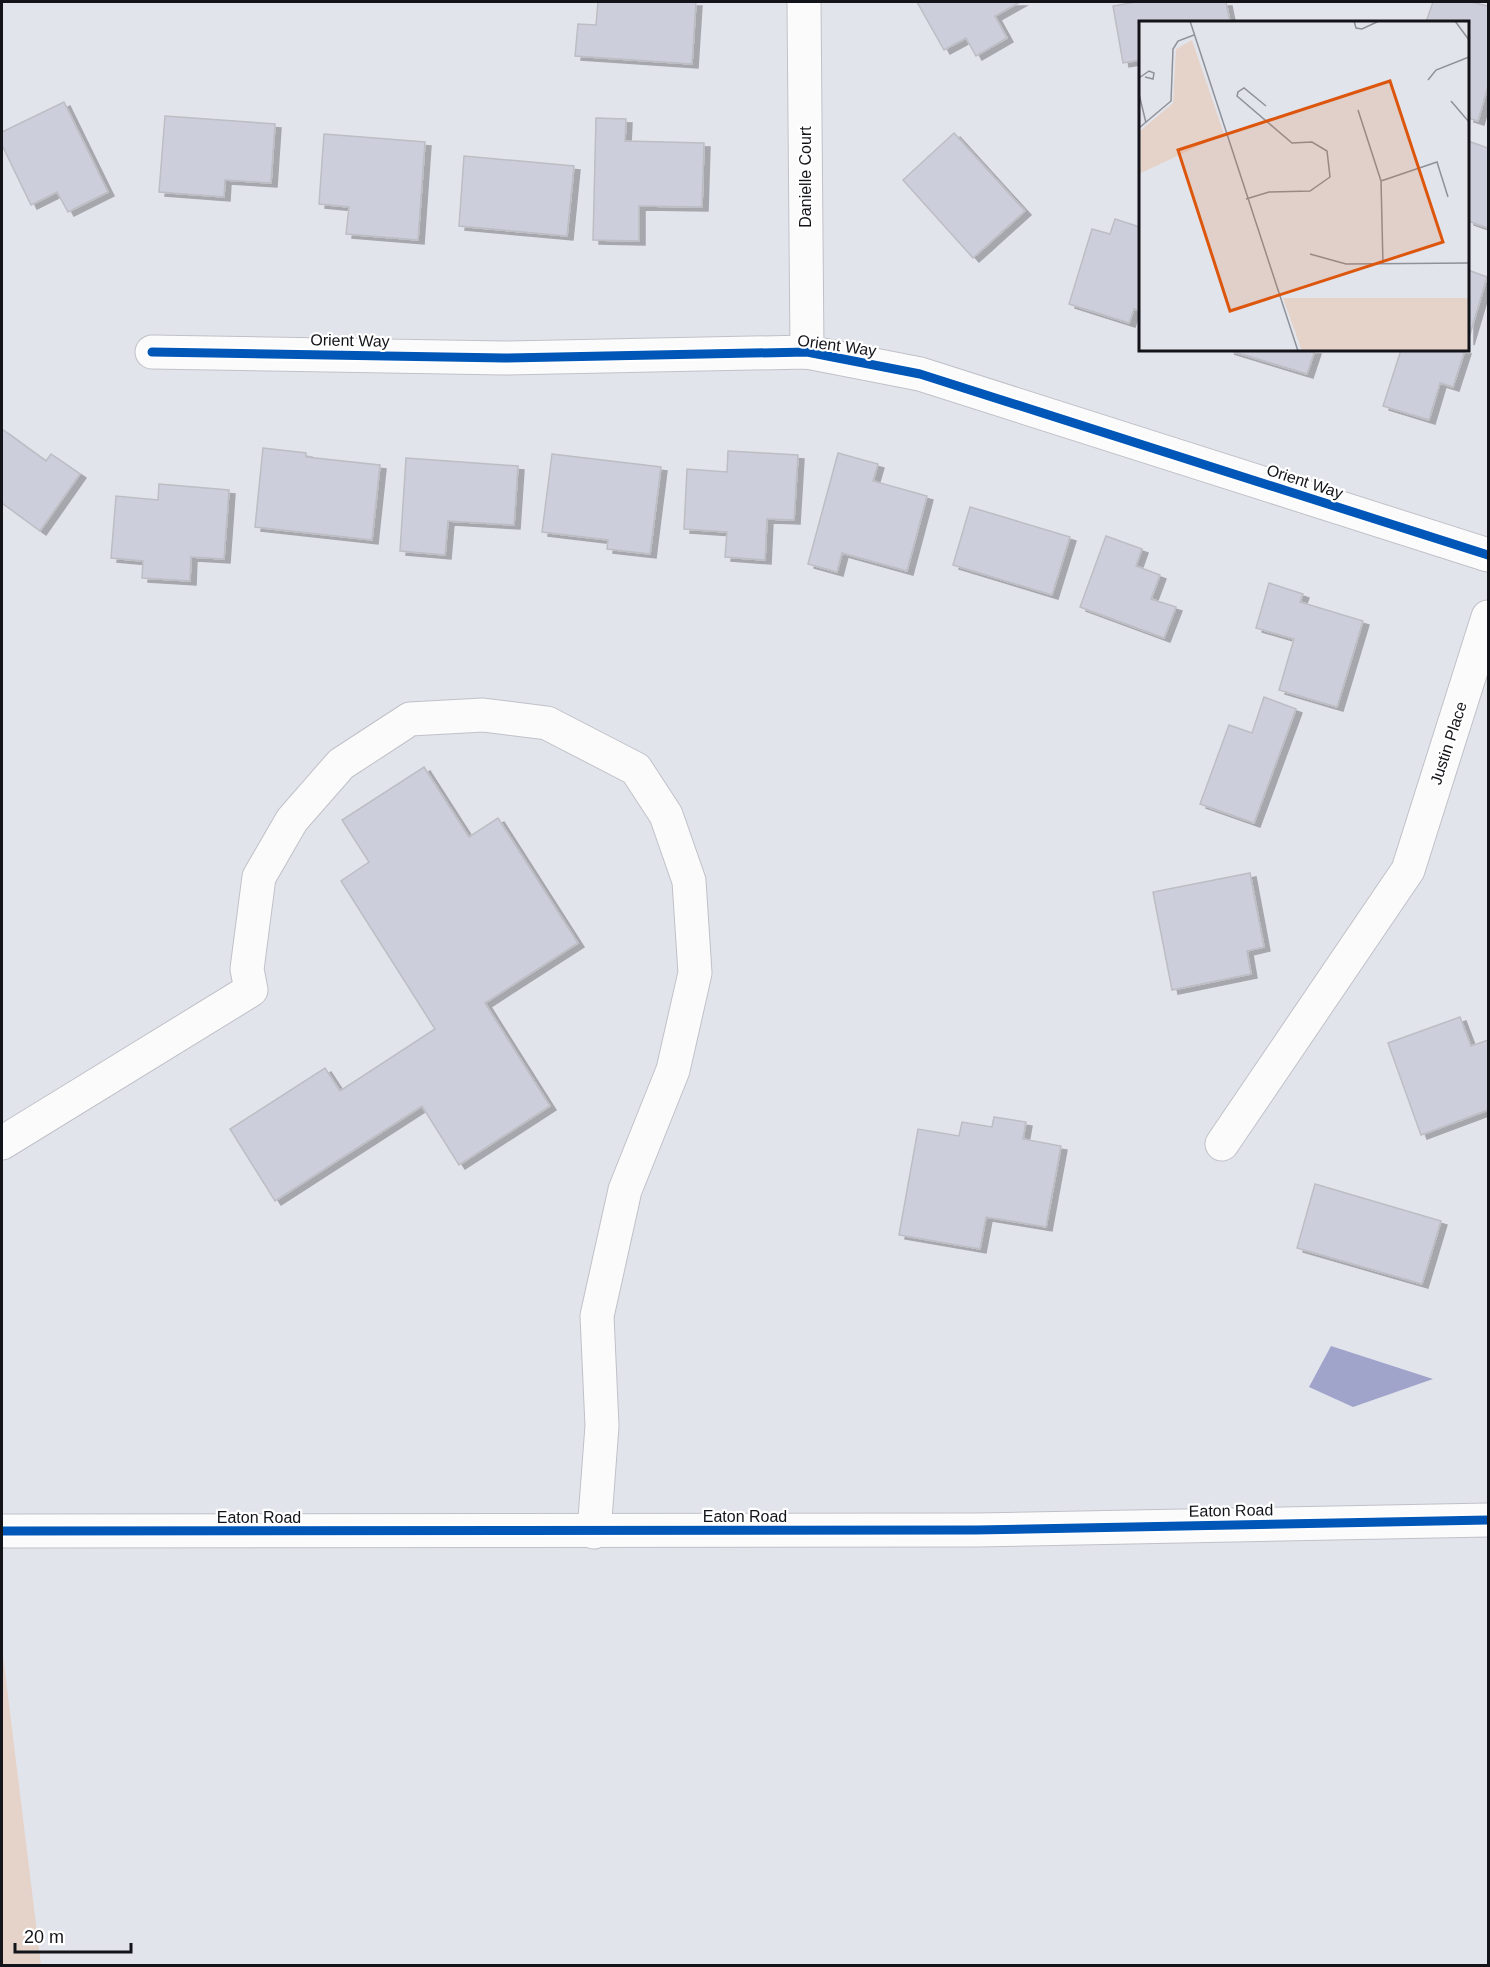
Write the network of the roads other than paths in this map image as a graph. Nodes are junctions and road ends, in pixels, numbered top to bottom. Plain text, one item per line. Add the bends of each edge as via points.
1 (804, 2) edge
2 (152, 352) dead end
3 (807, 352) junction
4 (1488, 555) edge
5 (1488, 616) edge
6 (2, 1143) edge
7 (1222, 1144) dead end
8 (1488, 1520) edge
9 (2, 1532) edge
10 (594, 1532) junction

1 - 3 street, Danielle Court
2 - 3 street, Orient Way via 504,358
3 - 4 street, Orient Way via 920,374
5 - 7 street, Justin Place via 1408,870
6 - 10 street via 251,990 247,969 259,877 292,820 341,764 410,719 483,715 547,723 636,769 666,815 689,881 695,974 673,1070 625,1190 597,1316 602,1426
8 - 10 street, Eaton Road via 976,1530
9 - 10 street, Eaton Road

